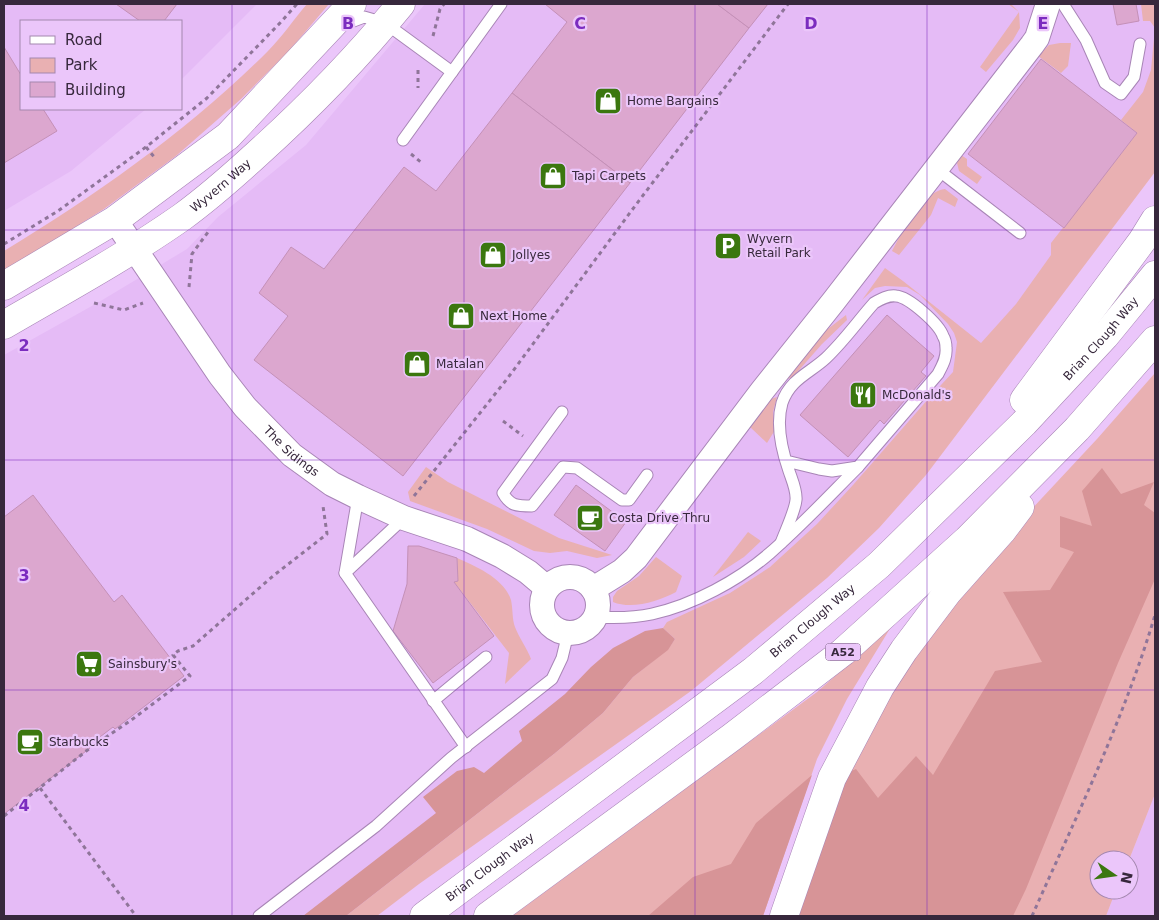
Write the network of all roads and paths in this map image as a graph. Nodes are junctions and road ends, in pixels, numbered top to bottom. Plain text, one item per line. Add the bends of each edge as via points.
1 (297, 4) edge
2 (352, 4) edge
3 (501, 4) edge
4 (788, 4) edge
5 (1048, 4) edge
6 (1063, 4) edge
7 (393, 14) edge
8 (326, 32) junction
9 (1140, 44) dead end
10 (452, 72) junction
11 (403, 140) dead end
12 (937, 169) junction
13 (116, 220) junction
14 (1155, 220) edge
15 (1020, 233) dead end
16 (4, 244) edge
17 (134, 249) junction
18 (1155, 275) edge
19 (4, 286) edge
20 (4, 325) edge
21 (1155, 340) edge
22 (562, 412) dead end
23 (1077, 430) junction
24 (786, 461) junction
25 (858, 468) junction
26 (646, 475) dead end
27 (332, 484) junction
28 (358, 497) junction
29 (407, 510) junction
30 (936, 511) junction
31 (781, 544) junction
32 (345, 574) junction
33 (547, 588) junction
34 (593, 589) junction
35 (1155, 615) edge
36 (595, 616) junction
37 (568, 633) junction
38 (486, 657) dead end
39 (433, 701) junction
40 (466, 747) junction
41 (40, 788) junction
42 (4, 816) edge
43 (136, 916) edge
44 (259, 916) edge
45 (424, 916) edge
46 (488, 916) edge
47 (784, 916) edge
48 (1032, 916) edge

1 - 16 path via 208,98 58,211
2 - 8 main road
3 - 10 lane
4 - 29 path
5 - 12 street via 1037,38
6 - 9 lane via 1086,40 1105,83 1121,94 1134,77
7 - 8 lane via 364,17
7 - 10 lane
7 - 17 main road, Wyvern Way via 334,80 269,143 190,211
8 - 13 main road via 228,136
10 - 11 lane
12 - 15 lane
12 - 34 street via 762,391 636,558
13 - 17 street, The Sidings
13 - 19 main road
14 - 30 main road via 1044,375
17 - 20 main road, Wyvern Way
17 - 27 street, The Sidings via 245,407 292,455
18 - 30 main road, Brian Clough Way via 1105,336 1031,416
21 - 23 main road, A52
22 - 26 lane via 503,493 507,500 518,506 532,506 563,466 578,468 622,500 629,500
23 - 46 main road, A52 via 966,540 843,652
23 - 47 main road via 1002,531 947,593 880,687 832,778
24 - 25 lane via 819,470
24 - 25 lane via 780,415 789,390 800,376 826,358 874,303 890,296 904,298 937,327 943,336 946,358 938,374
24 - 31 lane via 796,501
25 - 31 lane
27 - 28 street, The Sidings
27 - 41 path via 323,506 327,534 193,646 173,655 190,676
28 - 29 street, The Sidings
28 - 32 lane
29 - 32 lane
29 - 33 street, The Sidings via 494,551
30 - 45 main road, Brian Clough Way via 879,565 753,671
31 - 36 lane via 751,568 684,604 652,614 615,618
32 - 39 lane
33 - 34 street via 553,582 570,576 587,582
33 - 37 street via 541,605 543,613 552,627
34 - 36 street via 598,607
35 - 48 path via 1121,715
36 - 37 street via 584,629
37 - 40 lane via 562,658 552,679
38 - 39 lane
39 - 40 lane
40 - 44 lane via 376,826
41 - 42 path
41 - 43 path

